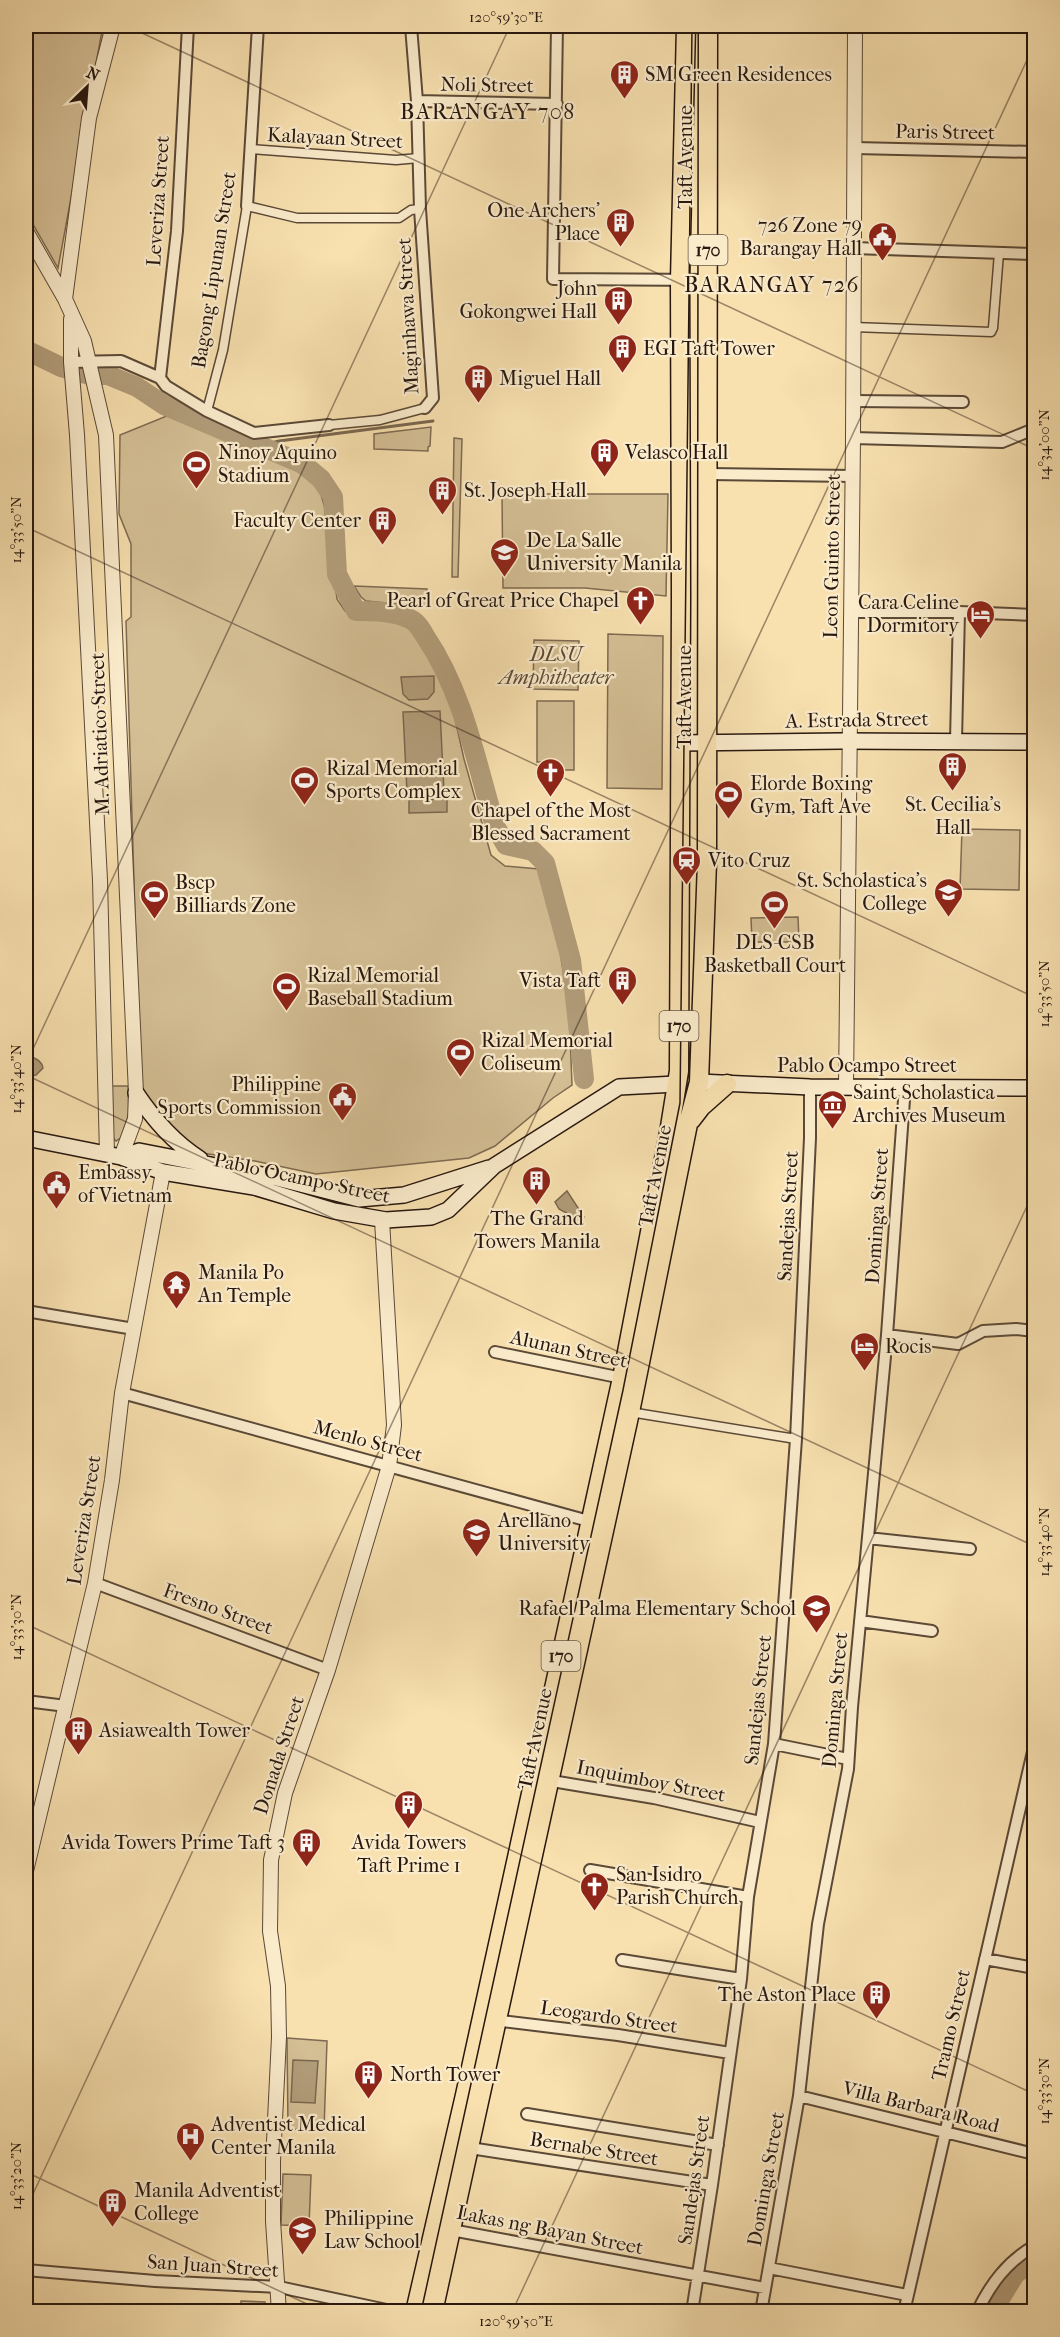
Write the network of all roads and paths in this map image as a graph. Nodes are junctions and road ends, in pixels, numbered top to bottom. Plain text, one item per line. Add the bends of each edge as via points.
1 (113, 26) edge
2 (188, 26) edge
3 (258, 26) edge
4 (411, 26) edge
5 (557, 26) edge
6 (686, 26) edge
7 (708, 26) edge
8 (855, 26) edge
9 (417, 101) junction
10 (557, 104) junction
11 (855, 148) junction
12 (250, 149) junction
13 (1035, 152) edge
14 (418, 158) junction
15 (247, 206) junction
16 (420, 209) junction
17 (26, 231) edge
18 (853, 248) junction
19 (999, 253) junction
20 (1035, 254) edge
21 (680, 280) junction
22 (708, 280) junction
23 (65, 299) junction
24 (71, 314) junction
25 (853, 327) junction
26 (89, 364) junction
27 (72, 368) junction
28 (160, 378) junction
29 (853, 401) junction
30 (963, 402) dead end
31 (425, 408) joint
32 (207, 411) junction
33 (328, 424) joint
34 (1035, 429) edge
35 (853, 438) junction
36 (709, 474) junction
37 (853, 476) junction
38 (707, 554) junction
39 (681, 556) junction
40 (852, 612) junction
41 (959, 612) junction
42 (1035, 615) edge
43 (956, 740) junction
44 (849, 741) junction
45 (1035, 742) edge
46 (680, 743) junction
47 (706, 744) junction
48 (699, 1082) junction
49 (676, 1084) junction
50 (727, 1084) junction
51 (905, 1086) junction
52 (810, 1087) junction
53 (846, 1087) junction
54 (1035, 1088) edge
55 (136, 1093) junction
56 (688, 1124) junction
57 (26, 1138) edge
58 (115, 1155) junction
59 (208, 1164) junction
60 (495, 1166) junction
61 (163, 1172) junction
62 (437, 1185) junction
63 (359, 1199) junction
64 (448, 1210) junction
65 (363, 1217) junction
66 (382, 1220) junction
67 (26, 1311) edge
68 (134, 1329) junction
69 (1035, 1330) edge
70 (887, 1335) junction
71 (495, 1352) dead end
72 (629, 1379) junction
73 (122, 1393) junction
74 (630, 1412) junction
75 (796, 1439) junction
76 (389, 1466) junction
77 (598, 1524) junction
78 (868, 1538) junction
79 (970, 1549) dead end
80 (95, 1583) junction
81 (860, 1621) junction
82 (932, 1631) dead end
83 (328, 1670) junction
84 (26, 1701) edge
85 (66, 1706) junction
86 (774, 1744) junction
87 (1035, 1747) edge
88 (849, 1759) junction
89 (542, 1779) junction
90 (760, 1822) junction
91 (590, 1870) dead end
92 (26, 1871) edge
93 (748, 1897) junction
94 (985, 1959) junction
95 (622, 1960) dead end
96 (1035, 1968) edge
97 (741, 1979) junction
98 (490, 2015) junction
99 (730, 2053) junction
100 (473, 2096) junction
101 (799, 2096) junction
102 (527, 2114) dead end
103 (945, 2131) junction
104 (718, 2145) junction
105 (470, 2148) junction
106 (1035, 2154) edge
107 (712, 2185) junction
108 (443, 2228) junction
109 (1035, 2246) edge
110 (769, 2268) junction
111 (26, 2270) edge
112 (698, 2275) junction
113 (279, 2287) junction
114 (765, 2288) junction
115 (907, 2295) junction
116 (279, 2312) edge
117 (396, 2312) edge
118 (415, 2312) edge
119 (433, 2312) edge
120 (692, 2312) edge
121 (761, 2312) edge
122 (904, 2312) edge
123 (977, 2312) edge

1 - 23 street via 89,118
2 - 28 street, Leveriza Street via 177,231
3 - 12 street, Bagong Lipunan Street
4 - 9 street, Maginhawa Street
5 - 10 street
6 - 21 main road, Taft Avenue / 170
7 - 22 main road, Taft Avenue / 170
8 - 11 street, Leon Guinto Street
9 - 10 street, Noli Street
9 - 14 street, Maginhawa Street
10 - 21 street via 553,279
11 - 13 street, Paris Street
11 - 18 street, Leon Guinto Street
12 - 14 street, Kalayaan Street via 396,160
12 - 15 street, Bagong Lipunan Street
14 - 16 street, Maginhawa Street
15 - 16 street via 297,218 399,218
15 - 32 street, Bagong Lipunan Street via 223,350
16 - 31 street, Maginhawa Street via 433,398
17 - 23 street, M. Adriatico Street
18 - 19 street
18 - 25 street, Leon Guinto Street
19 - 20 street
19 - 25 street via 991,332
21 - 22 street
21 - 39 main road, Taft Avenue / 170
22 - 36 main road, Taft Avenue / 170
23 - 24 street, M. Adriatico Street
24 - 26 street, M. Adriatico Street via 84,340
24 - 27 street, M. Adriatico Street
25 - 29 street, Leon Guinto Street
26 - 27 street, Maginhawa Street
26 - 28 street, Maginhawa Street via 121,361
26 - 55 street, M. Adriatico Street via 106,435
27 - 58 street, M. Adriatico Street
28 - 32 street, Maginhawa Street via 166,386
29 - 30 street
29 - 35 street, Leon Guinto Street
31 - 33 street, Maginhawa Street via 380,420
32 - 33 street, Maginhawa Street via 255,433
34 - 35 street via 1002,442
35 - 37 street, Leon Guinto Street
36 - 37 street
36 - 38 main road, Taft Avenue / 170
37 - 40 street, Leon Guinto Street
38 - 39 main road
38 - 47 main road, Taft Avenue / 170
39 - 46 main road, Taft Avenue / 170
40 - 41 street
40 - 44 street, Leon Guinto Street
41 - 42 street
41 - 43 street
43 - 44 main road, A. Estrada Street
43 - 45 main road, A. Estrada Street
44 - 47 main road, A. Estrada Street
44 - 53 street, Leon Guinto Street
46 - 47 main road, A. Estrada Street
46 - 49 main road, Taft Avenue / 170
47 - 48 main road, Taft Avenue / 170 via 707,862
48 - 50 main road, Pablo Ocampo Street
48 - 56 main road, Taft Avenue / 170
49 - 60 main road, Pablo Ocampo Street via 619,1087
49 - 72 main road, Taft Avenue / 170
50 - 52 main road, Pablo Ocampo Street
50 - 56 main road
51 - 53 main road, Pablo Ocampo Street
51 - 54 main road, Pablo Ocampo Street
51 - 70 street, Dominga Street
52 - 53 main road, Pablo Ocampo Street
52 - 75 street, Sandejas Street
55 - 58 street, M. Adriatico Street via 135,1119
55 - 59 main road via 167,1133
56 - 72 main road, Taft Avenue / 170
57 - 58 main road, Pablo Ocampo Street
58 - 59 main road, Pablo Ocampo Street via 139,1151
58 - 61 main road, Pablo Ocampo Street
59 - 63 main road, Pablo Ocampo Street
60 - 62 main road, Pablo Ocampo Street
60 - 64 main road, Pablo Ocampo Street
61 - 65 main road, Pablo Ocampo Street via 254,1187
61 - 68 street, Leveriza Street
62 - 63 main road, Pablo Ocampo Street via 404,1195
62 - 64 main road
63 - 65 main road
64 - 66 main road, Pablo Ocampo Street via 431,1216
65 - 66 main road, Pablo Ocampo Street
66 - 76 street, Donada Street via 394,1425
67 - 68 street
68 - 73 street, Leveriza Street
69 - 70 street via 983,1331 958,1344
70 - 78 street, Dominga Street
71 - 72 street, Alunan Street
72 - 74 main road, Taft Avenue / 170
72 - 77 main road, Taft Avenue / 170
73 - 76 street, Menlo Street
73 - 80 street, Leveriza Street
74 - 75 street
74 - 77 main road, Taft Avenue / 170
75 - 86 street, Sandejas Street
76 - 77 street, Menlo Street
76 - 83 street, Donada Street
77 - 89 main road, Taft Avenue / 170
78 - 79 street
78 - 81 street, Dominga Street
80 - 83 street, Fresno Street
80 - 85 street, Leveriza Street
81 - 82 street
81 - 88 street, Dominga Street
83 - 113 street, Donada Street via 285,1793 271,1860 270,1931 278,1986 279,2037 273,2221
84 - 85 street
85 - 92 street, Leveriza Street
86 - 88 street
86 - 90 street, Sandejas Street
87 - 94 street, Tramo Street
88 - 101 street, Dominga Street via 818,1924
89 - 90 street, Inquimboy Street via 654,1798
89 - 98 main road, Taft Avenue / 170
90 - 93 street, Sandejas Street
91 - 93 street
93 - 97 street, Sandejas Street
94 - 96 street
94 - 103 street, Tramo Street
95 - 97 street
97 - 99 street, Sandejas Street
98 - 99 street, Leogardo Street
98 - 100 main road, Taft Avenue / 170
99 - 104 street, Sandejas Street
100 - 105 main road, Taft Avenue / 170
100 - 108 main road, Taft Avenue / 170
101 - 103 street, Villa Barbara Road
101 - 110 street, Dominga Street
102 - 104 street
103 - 106 street, Villa Barbara Road
103 - 115 street, Tramo Street
104 - 107 street, Sandejas Street
105 - 107 street, Bernabe Street
105 - 108 main road, Taft Avenue / 170
107 - 112 street, Sandejas Street
108 - 112 street, Lakas ng Bayan Street
108 - 118 main road, Taft Avenue / 170
108 - 119 main road, Taft Avenue / 170
109 - 123 street via 1007,2265
110 - 114 street, Dominga Street
110 - 115 street
111 - 113 street, San Juan Street
112 - 114 street, Lakas ng Bayan Street
112 - 120 street, Sandejas Street
113 - 116 street, Donada Street
113 - 117 street, San Juan Street
114 - 121 street, Dominga Street
115 - 122 street, Tramo Street

